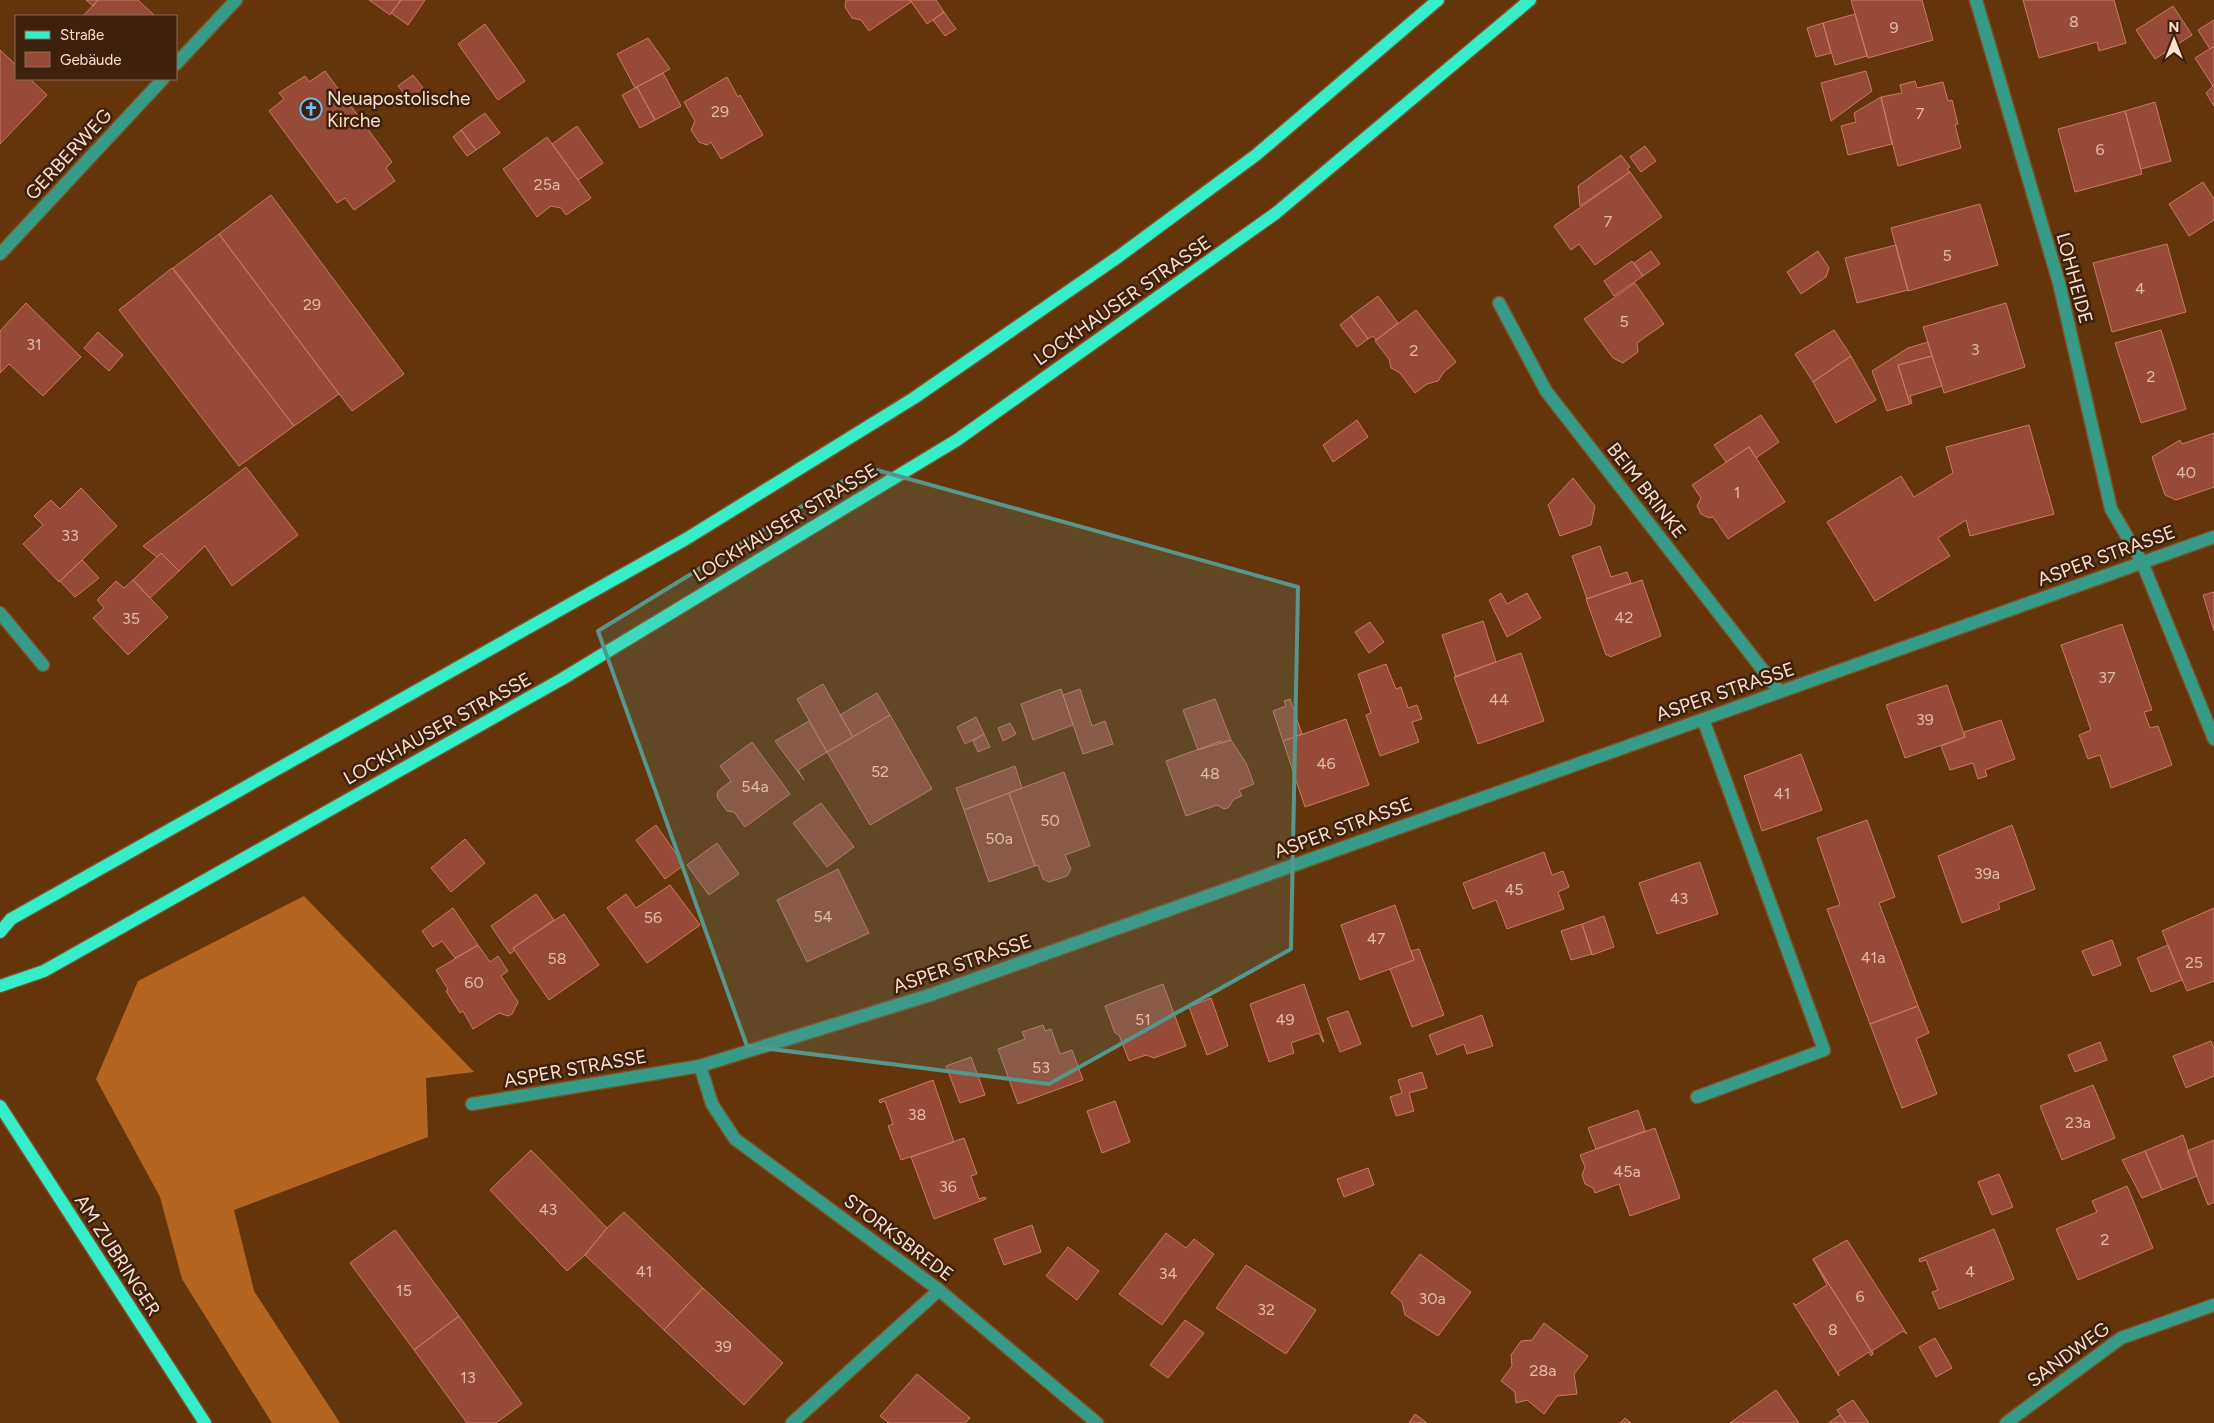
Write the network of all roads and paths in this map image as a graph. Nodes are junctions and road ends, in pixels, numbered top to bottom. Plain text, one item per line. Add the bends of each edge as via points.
1 (236, 0) edge
2 (1438, 0) edge
3 (1530, 0) edge
4 (1976, 0) edge
5 (178, 62) edge
6 (162, 80) edge
7 (0, 254) edge
8 (1499, 303) dead end
9 (2214, 537) edge
10 (2142, 562) junction
11 (0, 613) edge
12 (43, 665) dead end
13 (1780, 692) junction
14 (1703, 719) junction
15 (2214, 739) edge
16 (0, 932) edge
17 (0, 986) edge
18 (700, 1066) junction
19 (1697, 1098) dead end
20 (472, 1104) dead end
21 (0, 1106) edge
22 (939, 1290) junction
23 (2214, 1305) edge
24 (205, 1423) edge
25 (792, 1423) edge
26 (1097, 1423) edge
27 (2006, 1423) edge

1 - 5 street
2 - 16 main road, LOCKHAUSER STRASSE via 1256,155 1118,257 914,398 686,539 11,919
3 - 17 main road, LOCKHAUSER STRASSE via 1276,213 957,440 562,679 44,971
4 - 10 street, LOHHEIDE via 2059,283 2111,509
6 - 7 street, GERBERWEG
8 - 13 street, BEIM BRINKE via 1546,391
9 - 10 street, ASPER STRASSE
10 - 13 street, ASPER STRASSE
10 - 15 street, LOHHEIDE
11 - 12 street
13 - 14 street, ASPER STRASSE
14 - 18 street, ASPER STRASSE via 930,995
14 - 19 street via 1824,1050
18 - 20 street, ASPER STRASSE
18 - 22 street, STORKSBREDE via 712,1104 735,1140
21 - 24 main road, AM ZUBRINGER
22 - 25 street
22 - 26 street, STORKSBREDE
23 - 27 street, SANDWEG via 2121,1338

